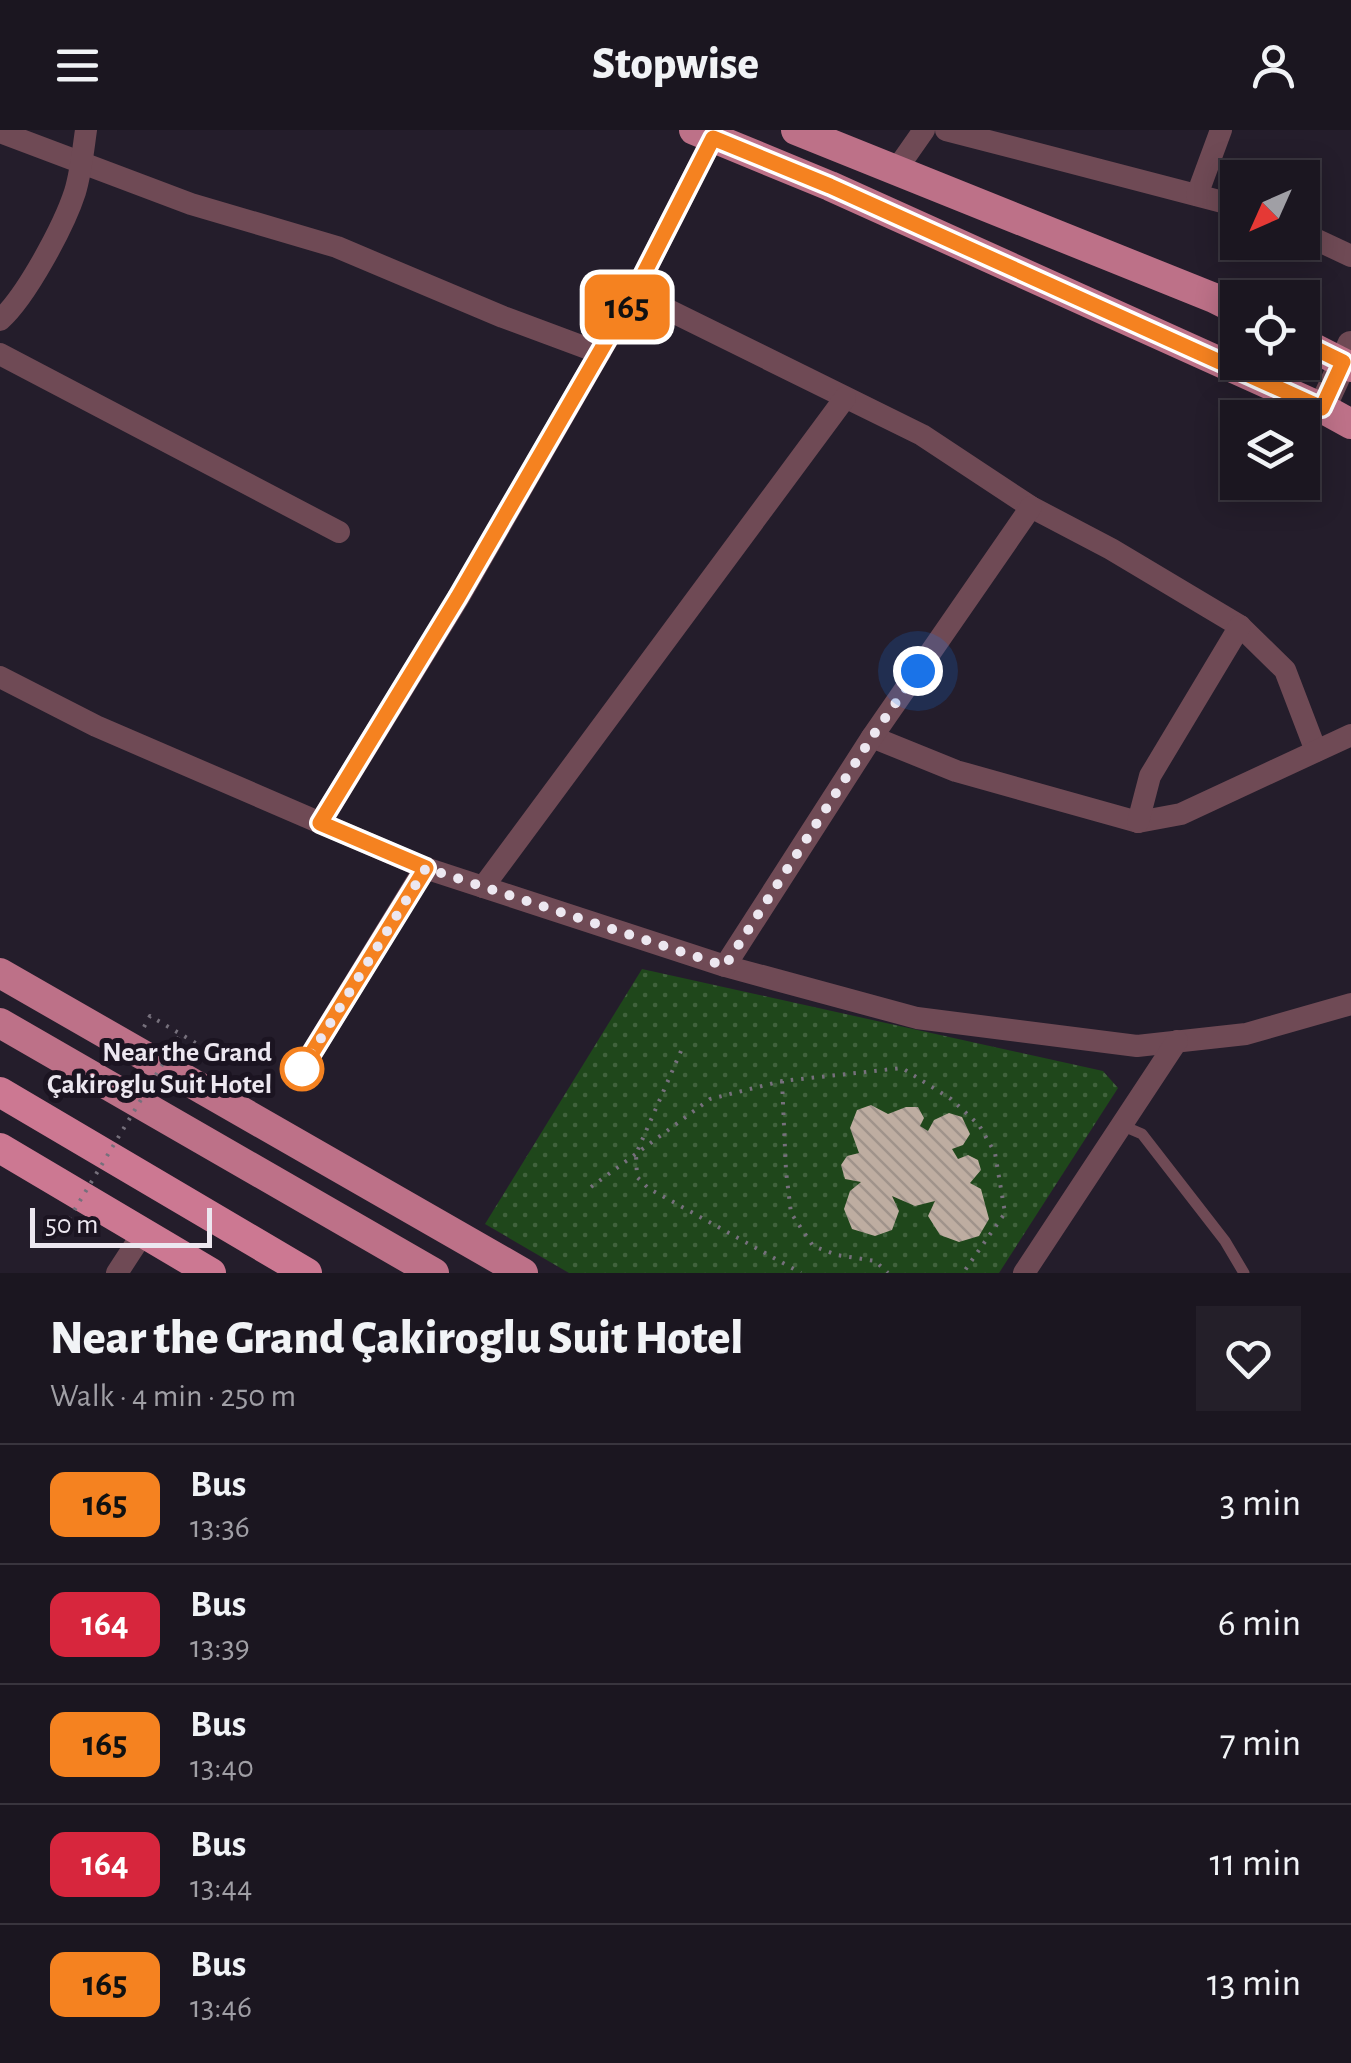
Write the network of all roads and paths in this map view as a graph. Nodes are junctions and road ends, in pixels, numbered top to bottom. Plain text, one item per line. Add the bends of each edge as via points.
1 (86, 130) edge
2 (796, 130) edge
3 (924, 130) edge
4 (946, 130) edge
5 (1221, 130) edge
6 (0, 132) edge
7 (704, 134) edge
8 (82, 162) junction
9 (896, 170) junction
10 (1197, 195) junction
11 (1220, 201) edge
12 (1320, 241) edge
13 (1351, 256) edge
14 (634, 293) junction
15 (1220, 301) edge
16 (0, 320) edge
17 (1320, 348) edge
18 (600, 353) junction
19 (0, 354) edge
20 (1348, 358) edge
21 (845, 398) junction
22 (1322, 408) junction
23 (1351, 424) edge
24 (1031, 507) junction
25 (339, 532) dead end
26 (1240, 626) junction
27 (0, 677) edge
28 (1351, 735) edge
29 (872, 737) junction
30 (1316, 751) junction
31 (1138, 822) junction
32 (320, 823) junction
33 (426, 868) junction
34 (483, 887) junction
35 (725, 966) junction
36 (0, 974) edge
37 (1351, 1004) edge
38 (150, 1016) dead end
39 (0, 1023) edge
40 (180, 1034) junction
41 (1176, 1042) junction
42 (681, 1051) dead end
43 (216, 1056) dead end
44 (302, 1069) dead end
45 (782, 1081) junction
46 (0, 1092) edge
47 (1122, 1125) junction
48 (0, 1148) edge
49 (636, 1154) junction
50 (591, 1187) dead end
51 (69, 1219) dead end
52 (143, 1233) junction
53 (117, 1273) edge
54 (211, 1273) edge
55 (308, 1273) edge
56 (434, 1273) edge
57 (523, 1273) edge
58 (800, 1273) edge
59 (888, 1273) edge
60 (962, 1273) edge
61 (1024, 1273) edge
62 (1244, 1273) edge

1 - 8 street
2 - 9 main road
3 - 9 street
4 - 10 street
5 - 10 street
6 - 8 street
7 - 14 street
7 - 22 main road
8 - 16 street via 43,261
8 - 18 street via 191,204 337,247
9 - 15 main road
10 - 11 street
12 - 13 street
14 - 18 street
14 - 21 street
17 - 20 main road
18 - 32 street
19 - 25 street
20 - 22 street
21 - 24 street via 922,434
21 - 34 street
22 - 23 main road
24 - 26 street
24 - 29 street
26 - 30 street via 1285,670
26 - 31 street via 1150,776
27 - 32 street
28 - 30 street
29 - 31 street via 956,771
29 - 35 street
30 - 31 street via 1181,814
32 - 33 street
33 - 34 street
33 - 44 street
34 - 35 street
35 - 41 street via 918,1018 1137,1046
36 - 57 main road
37 - 41 street via 1246,1034
38 - 40 path
39 - 56 main road
40 - 43 path
40 - 51 path, bridge
41 - 47 street
42 - 49 path
45 - 49 path via 710,1099
45 - 59 path via 791,1213 813,1246 874,1260
45 - 60 path via 902,1068 979,1126 995,1153 1005,1213
46 - 55 highway
47 - 61 street
47 - 62 lane via 1142,1134
48 - 52 highway
49 - 50 path
49 - 58 path via 638,1176 648,1188
52 - 53 street
52 - 54 highway

